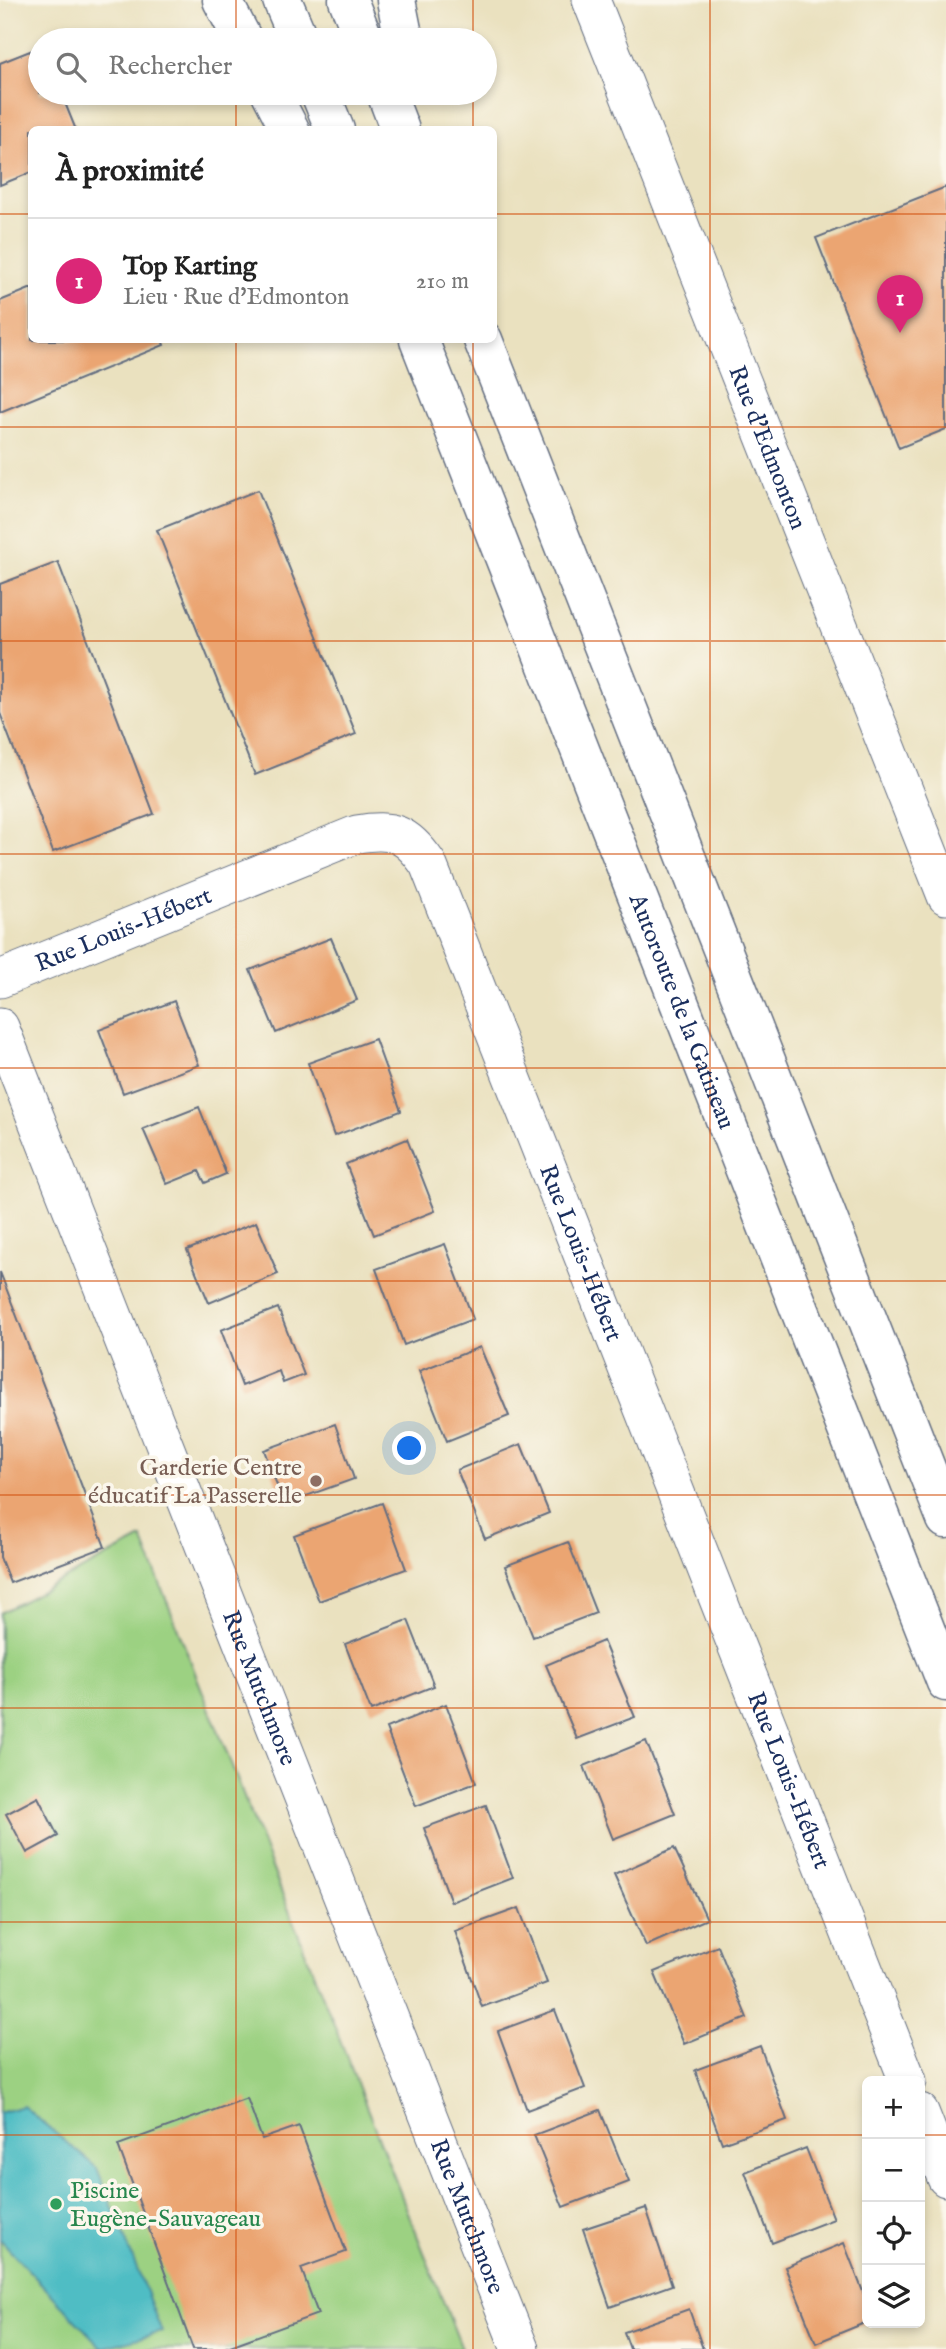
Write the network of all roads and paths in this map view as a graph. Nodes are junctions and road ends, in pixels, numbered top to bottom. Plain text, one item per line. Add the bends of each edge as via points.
1 (222, 0) edge
2 (282, 0) edge
3 (348, 0) edge
4 (396, 0) edge
5 (591, 0) edge
6 (237, 28) edge
7 (294, 28) edge
8 (359, 28) edge
9 (402, 28) edge
10 (277, 105) edge
11 (325, 105) edge
12 (391, 105) edge
13 (415, 105) edge
14 (288, 126) edge
15 (333, 126) edge
16 (398, 126) edge
17 (419, 126) edge
18 (404, 343) edge
19 (420, 343) edge
20 (484, 343) edge
21 (467, 461) junction
22 (946, 896) edge
23 (0, 979) edge
24 (0, 1027) edge
25 (946, 1518) edge
26 (946, 1682) edge
27 (906, 2076) edge
28 (925, 2125) edge
29 (946, 2178) edge
30 (520, 2349) edge

1 - 6 highway
2 - 7 highway
3 - 8 highway
4 - 9 highway
5 - 22 street, Rue d'Edmonton
10 - 14 highway
11 - 15 highway
12 - 16 highway
13 - 17 highway
18 - 21 highway
19 - 21 highway, Autoroute de la Gatineau
20 - 25 highway
21 - 26 highway, Autoroute de la Gatineau
23 - 27 street, Rue Louis-Hébert via 357,834 382,830 416,846 428,864
24 - 30 street, Rue Mutchmore
28 - 29 street

